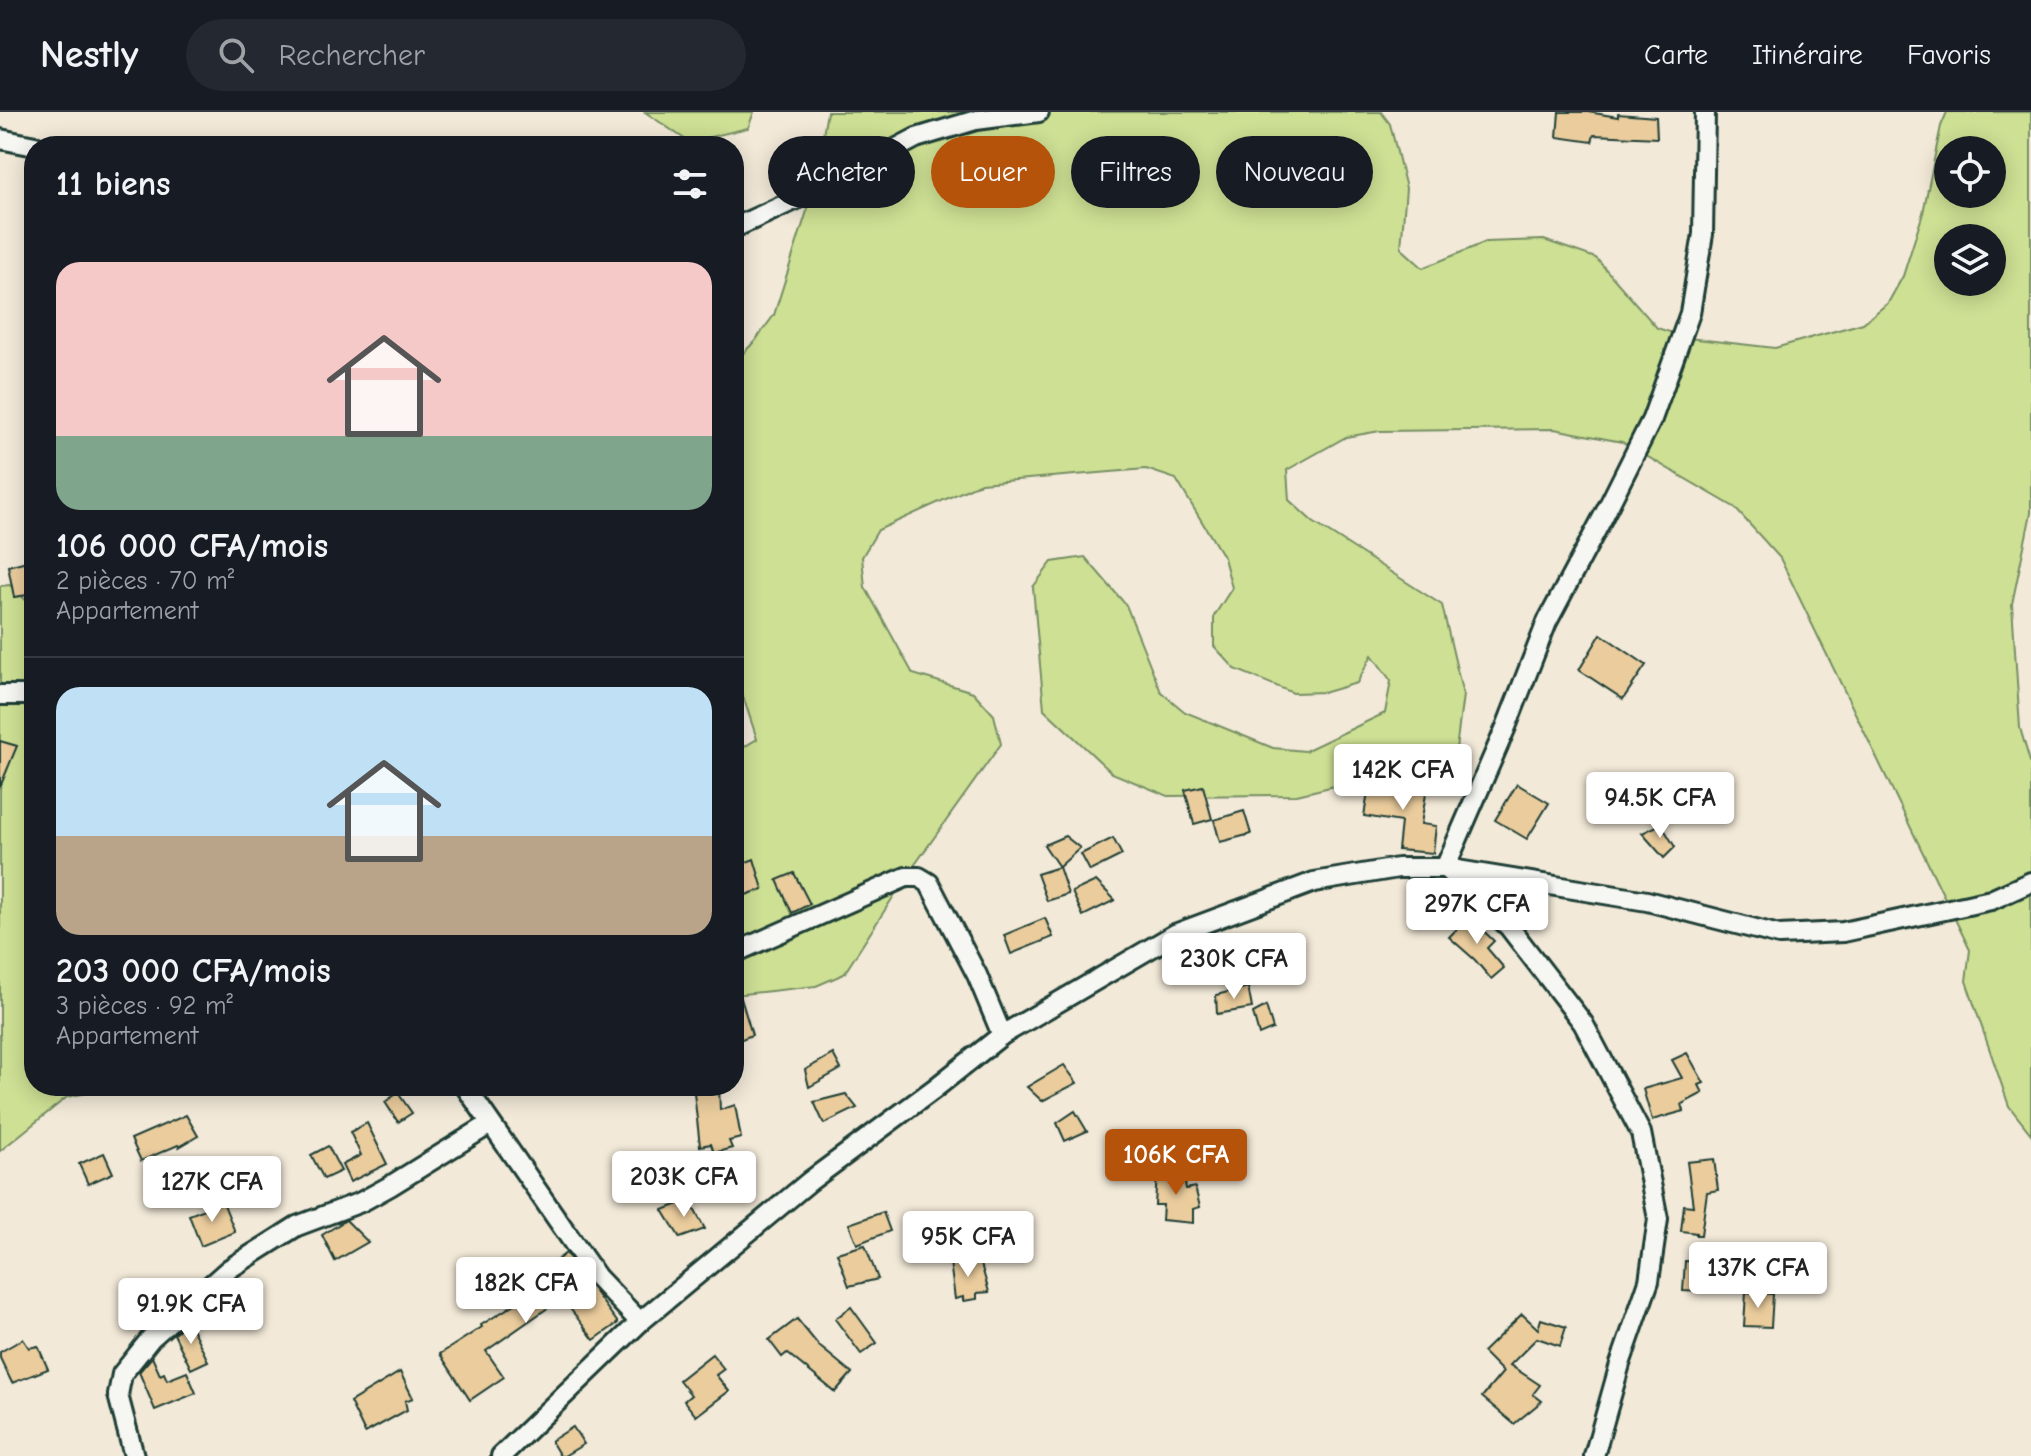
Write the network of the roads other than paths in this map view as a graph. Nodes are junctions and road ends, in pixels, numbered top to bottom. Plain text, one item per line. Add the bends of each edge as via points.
1 (1039, 112) edge
2 (1705, 112) edge
3 (0, 139) edge
4 (24, 144) edge
5 (744, 223) edge
6 (0, 695) edge
7 (24, 695) edge
8 (1445, 868) junction
9 (2031, 882) edge
10 (744, 949) edge
11 (1002, 1035) junction
12 (472, 1096) edge
13 (490, 1124) junction
14 (640, 1322) junction
15 (134, 1456) edge
16 (501, 1456) edge
17 (1594, 1456) edge

1 - 5 street via 976,120 916,138
2 - 8 street via 1703,234 1690,313 1652,419 1547,622
3 - 4 street
6 - 7 street
8 - 9 street via 1647,901 1779,935 1843,932 1991,900
8 - 11 street via 1398,868 1314,882 1230,913 1175,934
8 - 17 street via 1509,927 1583,1023 1641,1133 1658,1219 1649,1281
10 - 11 street via 906,877 919,877 929,883
11 - 14 street via 810,1181
12 - 13 street
13 - 14 street via 597,1277
13 - 15 street via 361,1202 297,1226 229,1269 151,1338 122,1374 118,1395
14 - 16 street

